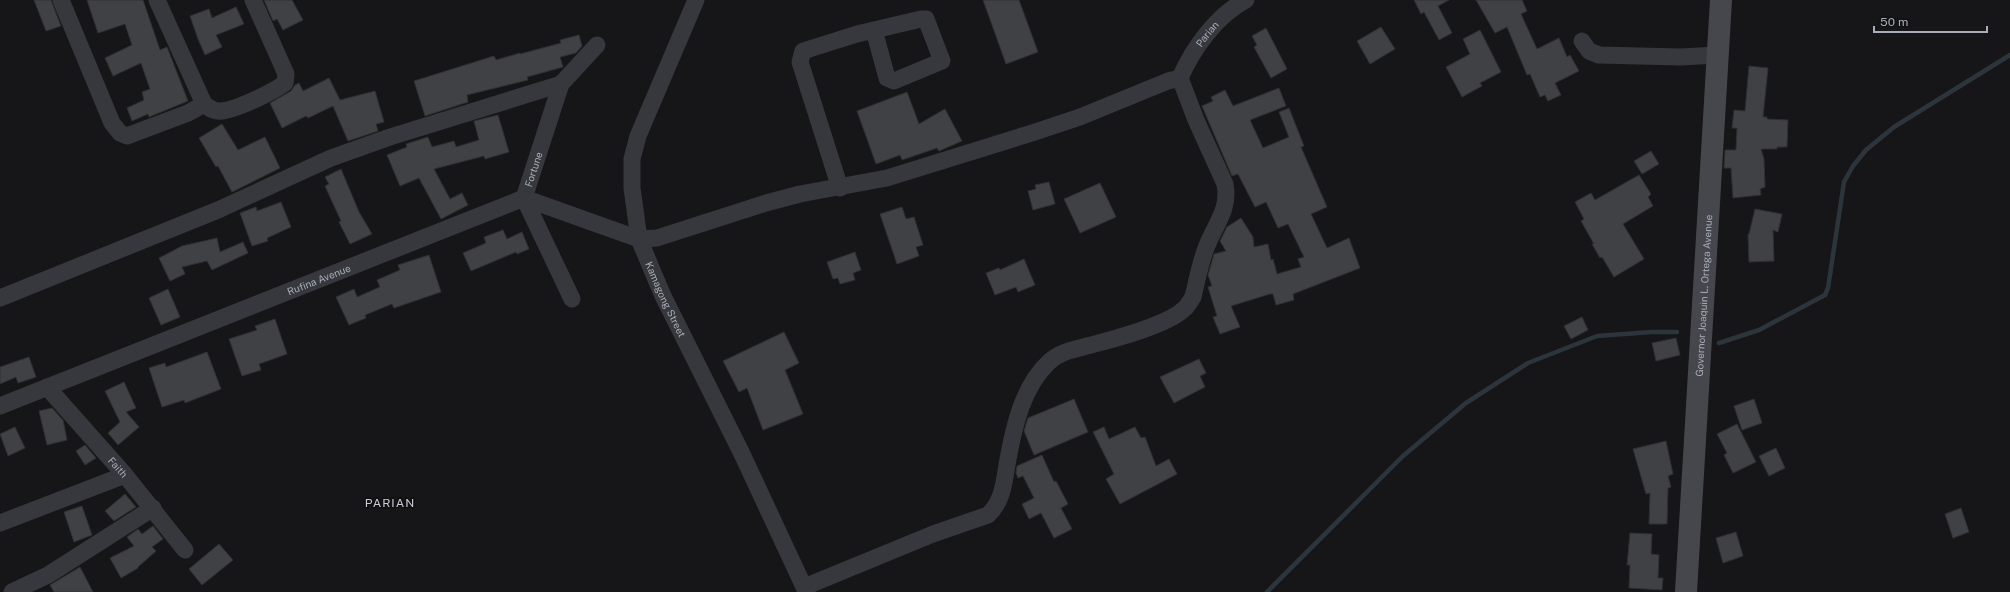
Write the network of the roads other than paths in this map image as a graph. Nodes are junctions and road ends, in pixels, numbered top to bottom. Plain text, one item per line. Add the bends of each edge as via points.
1 (61, 0) edge
2 (157, 0) edge
3 (253, 0) edge
4 (696, 0) edge
5 (1246, 0) edge
6 (1721, 0) edge
7 (874, 30) dead end
8 (1582, 41) dead end
9 (597, 45) dead end
10 (1718, 54) junction
11 (1180, 78) junction
12 (561, 84) junction
13 (204, 104) junction
14 (840, 188) junction
15 (524, 198) junction
16 (639, 240) junction
17 (0, 298) edge
18 (572, 299) dead end
19 (47, 387) junction
20 (0, 406) edge
21 (125, 475) junction
22 (153, 508) junction
23 (0, 523) edge
24 (186, 550) dead end
25 (805, 589) edge
26 (12, 592) edge
27 (1686, 592) edge

1 - 13 street via 112,123 120,133 133,135
2 - 13 street
3 - 13 street via 286,74 285,83 248,102 221,111 213,110
4 - 16 street, Kamagong Street via 636,141 632,159 632,188
5 - 11 street, Parian via 1226,13 1204,38 1184,67
6 - 10 main road, Governor Joaquin L. Ortega Avenue
7 - 14 street via 802,51 800,62
8 - 10 street via 1590,51 1599,55 1680,57
9 - 12 street, Fortune
10 - 27 main road, Governor Joaquin L. Ortega Avenue
11 - 14 street via 1032,133 887,178
11 - 25 street via 1227,193 1227,202 1210,237 1189,304 1175,316 1141,330 1076,348 1048,363 1039,373 1022,406 1013,433 1001,496 994,510 988,515 933,534
12 - 15 street, Fortune
12 - 17 street via 331,158 218,210
14 - 16 street via 800,194 657,238
15 - 16 street
15 - 18 street, Fortune
15 - 19 street, Rufina Avenue
16 - 25 street, Kamagong Street
19 - 20 street, Rufina Avenue
19 - 21 street, Faith
21 - 22 street, Faith
21 - 23 street
22 - 24 street, Faith
22 - 26 street via 48,576

